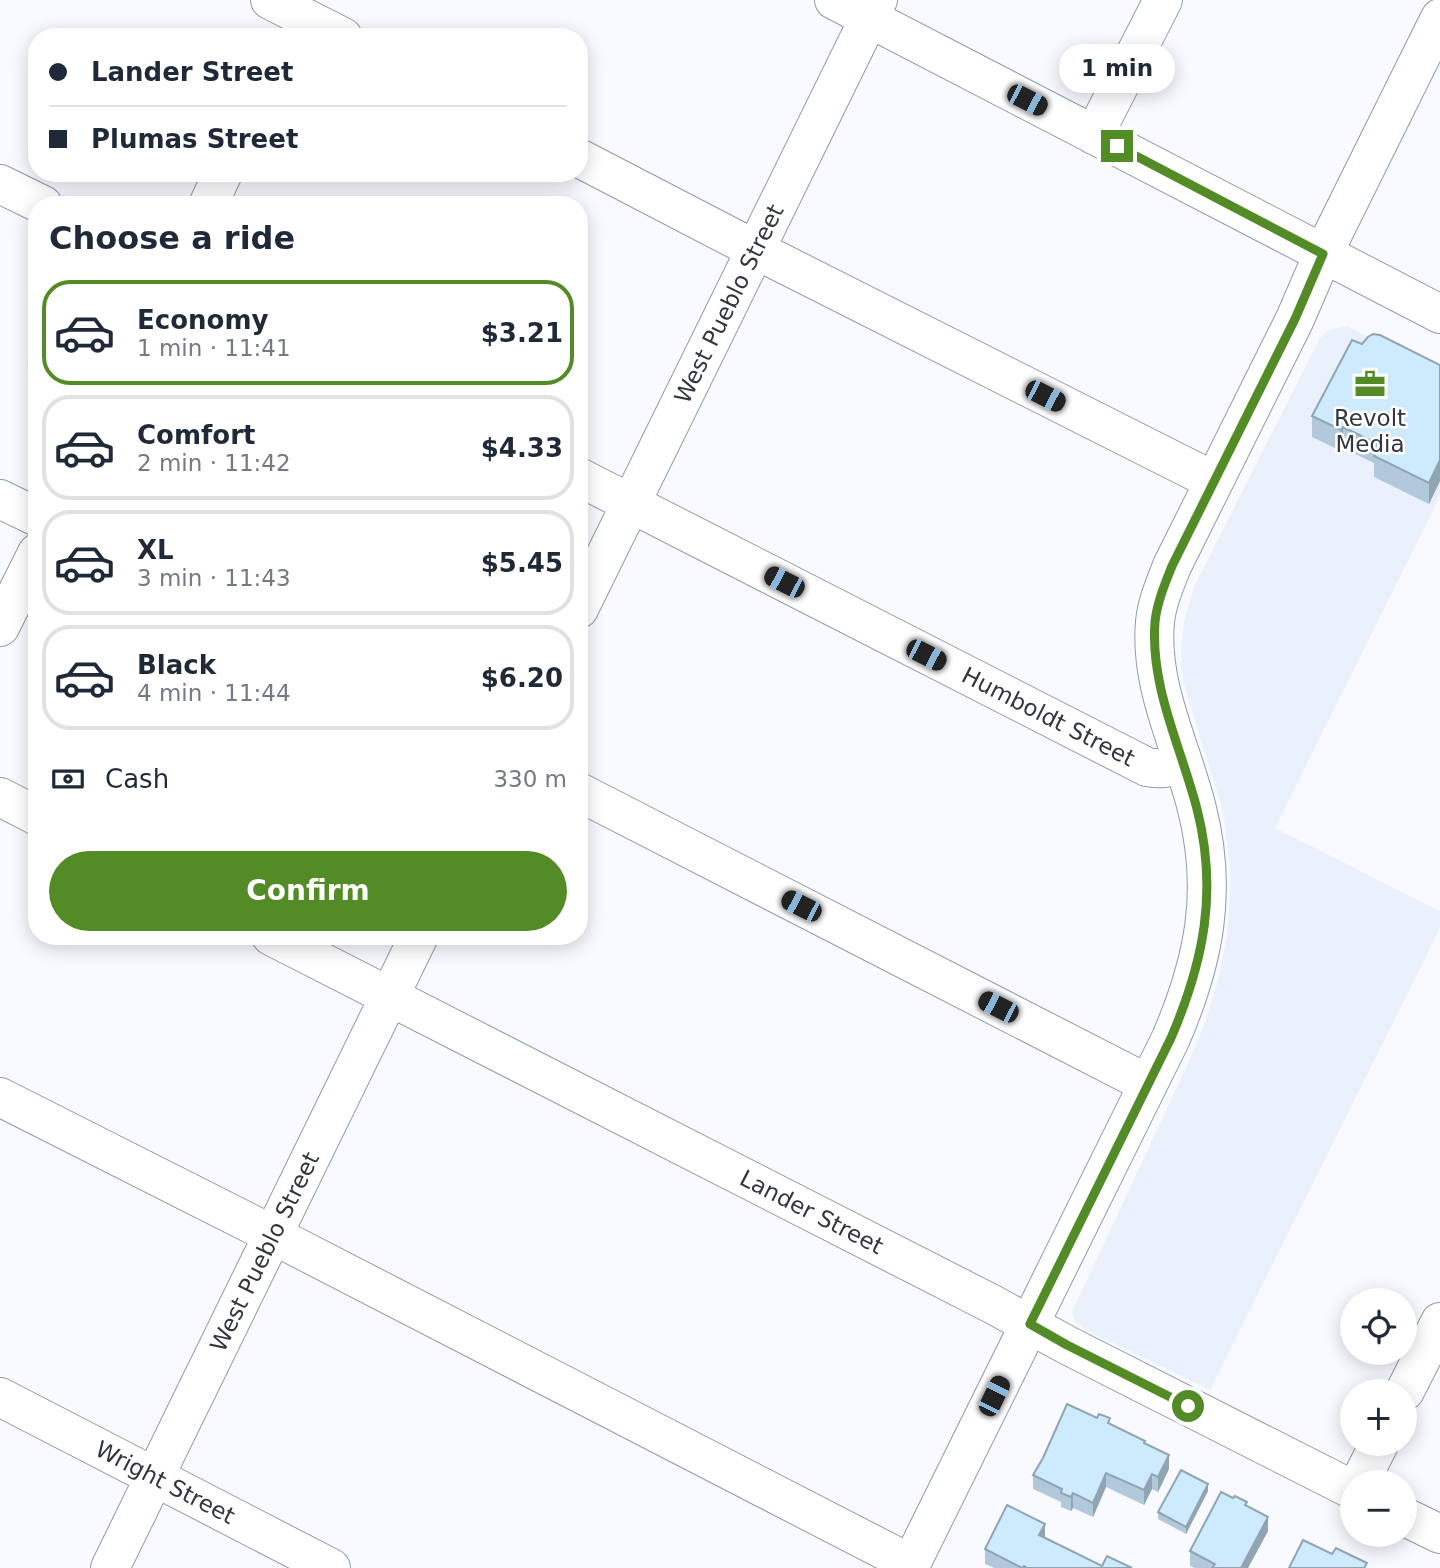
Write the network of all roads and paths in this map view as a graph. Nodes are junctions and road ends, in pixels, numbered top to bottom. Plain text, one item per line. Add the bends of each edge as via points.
1 (834, 0) edge
2 (1163, 0) edge
3 (874, 9) edge
4 (292, 13) edge
5 (1440, 18) edge
6 (324, 28) edge
7 (1094, 135) junction
8 (588, 163) edge
9 (0, 184) edge
10 (28, 198) edge
11 (756, 250) junction
12 (1323, 254) junction
13 (1440, 314) edge
14 (1214, 481) junction
15 (588, 482) edge
16 (0, 499) edge
17 (631, 504) junction
18 (28, 513) edge
19 (28, 571) edge
20 (588, 591) edge
21 (0, 627) edge
22 (1183, 764) junction
23 (0, 797) edge
24 (588, 797) edge
25 (28, 811) edge
26 (288, 945) edge
27 (415, 945) edge
28 (389, 997) junction
29 (1148, 1084) junction
30 (0, 1097) edge
31 (273, 1235) junction
32 (1440, 1322) edge
33 (1030, 1324) junction
34 (1411, 1379) edge
35 (0, 1397) edge
36 (154, 1476) junction
37 (1340, 1483) edge
38 (1417, 1523) edge
39 (1440, 1534) edge
40 (910, 1566) edge
41 (110, 1568) edge
42 (331, 1568) edge

1 - 3 street
2 - 7 street
3 - 7 street
3 - 11 street, West Pueblo Street
4 - 6 street
5 - 12 street
7 - 12 street
8 - 11 street
9 - 10 street
11 - 14 street
11 - 17 street, West Pueblo Street
12 - 13 street
12 - 14 street
14 - 22 street via 1172,566 1155,621 1159,683
15 - 17 street, Humboldt Street
16 - 18 street
17 - 20 street, West Pueblo Street
17 - 22 street, Humboldt Street via 1147,767
19 - 21 street
22 - 29 street via 1204,847 1206,917 1186,1003
23 - 25 street
24 - 29 street
26 - 28 street, Lander Street
27 - 28 street, West Pueblo Street
28 - 31 street, West Pueblo Street
28 - 33 street, Lander Street
29 - 33 street
30 - 31 street
31 - 36 street, West Pueblo Street
31 - 40 street
32 - 34 street
33 - 37 street, Lander Street
33 - 40 street
35 - 36 street, Wright Street
36 - 41 street, West Pueblo Street
36 - 42 street, Wright Street
38 - 39 street

